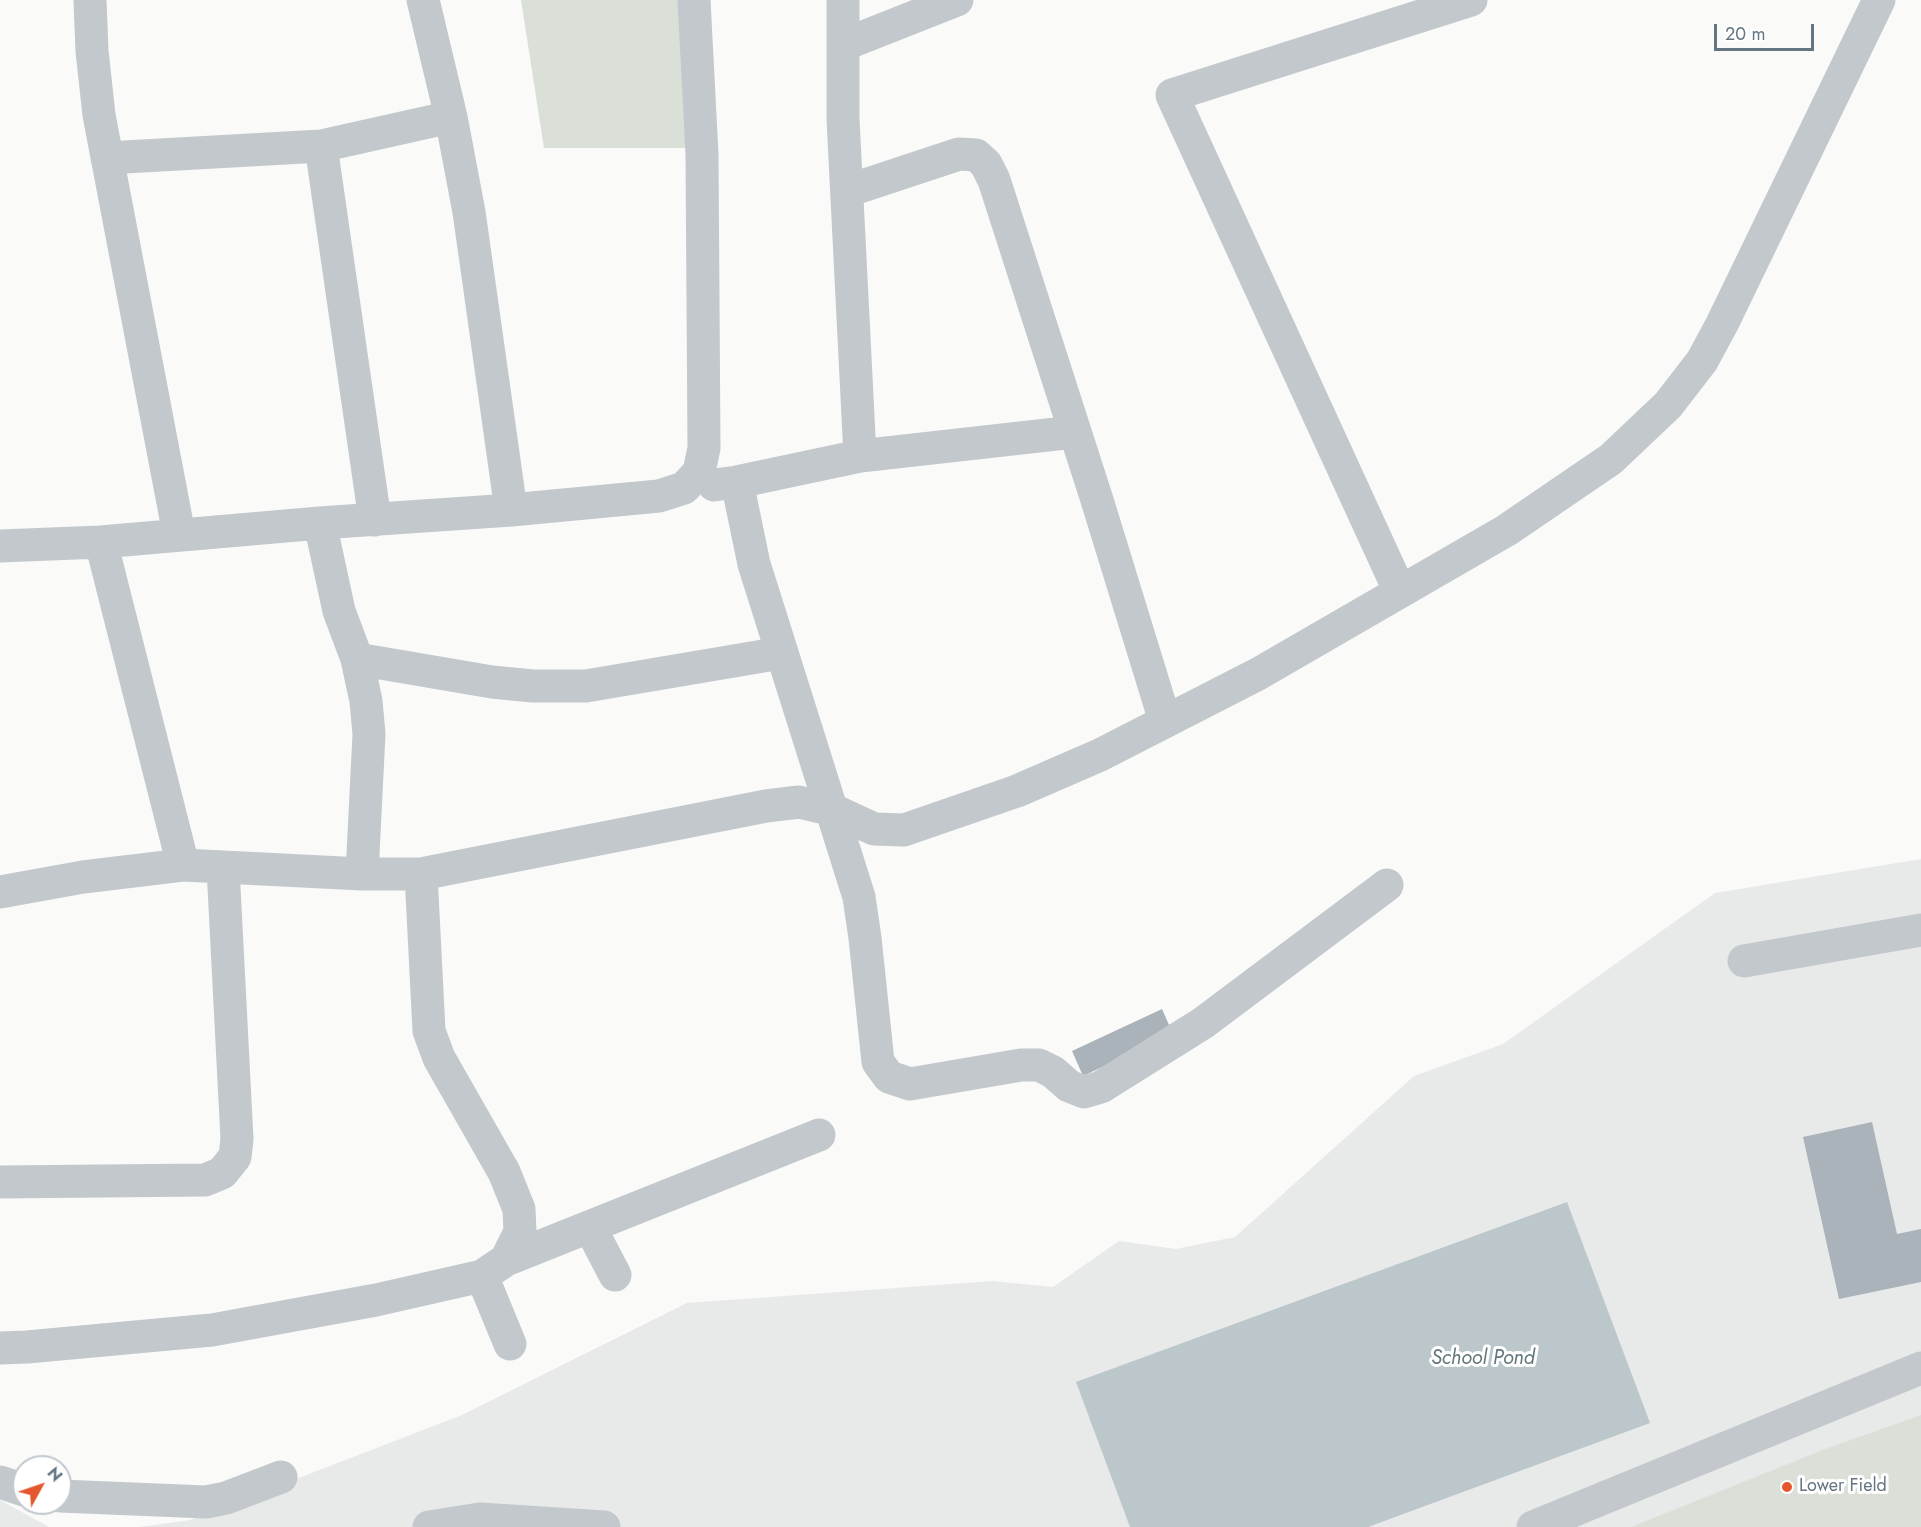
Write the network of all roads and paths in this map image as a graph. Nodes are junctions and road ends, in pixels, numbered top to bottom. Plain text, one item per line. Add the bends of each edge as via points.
1 (90, 0) edge
2 (423, 0) edge
3 (694, 0) edge
4 (843, 0) edge
5 (957, 0) edge
6 (1471, 0) edge
7 (1879, 0) edge
8 (843, 45) junction
9 (451, 117) junction
10 (321, 146) junction
11 (107, 158) junction
12 (847, 191) junction
13 (1074, 432) junction
14 (860, 456) junction
15 (737, 482) junction
16 (684, 488) junction
17 (511, 510) junction
18 (375, 520) junction
19 (320, 523) junction
20 (179, 534) junction
21 (101, 542) junction
22 (0, 546) edge
23 (1400, 592) junction
24 (781, 653) junction
25 (357, 659) junction
26 (1165, 721) junction
27 (832, 810) junction
28 (183, 865) junction
29 (223, 868) junction
30 (362, 874) junction
31 (421, 874) junction
32 (1387, 885) dead end
33 (0, 892) edge
34 (1921, 930) edge
35 (1744, 962) dead end
36 (819, 1135) dead end
37 (0, 1182) edge
38 (591, 1227) junction
39 (494, 1268) junction
40 (615, 1275) dead end
41 (510, 1344) dead end
42 (0, 1348) edge
43 (1921, 1368) edge
44 (281, 1477) dead end
45 (72, 1496) edge
46 (429, 1527) edge
47 (604, 1527) edge
48 (1533, 1527) edge

1 - 11 street via 92,51
2 - 9 street
3 - 16 street via 702,154 704,448 699,472
4 - 8 street
5 - 8 street
6 - 23 street via 1172,95
7 - 23 street via 1722,324 1702,361 1668,405 1611,459 1553,500
8 - 12 street
9 - 10 street
9 - 17 street via 469,212
10 - 11 street
10 - 18 street
11 - 20 street
12 - 13 street via 959,154 976,155 986,164
12 - 14 street
13 - 14 street
13 - 26 street
14 - 15 street
15 - 16 street
15 - 24 street via 754,564
16 - 17 street via 659,496
17 - 18 street
18 - 19 street
19 - 20 street
19 - 25 street via 339,611
20 - 21 street
21 - 22 street
21 - 28 street
23 - 26 street via 1258,674
24 - 25 street via 586,686 492,682
24 - 27 street
25 - 30 street via 369,734
26 - 27 street via 1100,755 1027,786 904,830 874,830
27 - 31 street via 799,802 766,806
27 - 32 street via 859,897 878,1062 889,1077 910,1084 1039,1065 1084,1092 1101,1087 1203,1023
28 - 29 street
28 - 33 street
29 - 30 street
29 - 37 street via 235,1157 222,1173 205,1180
30 - 31 street
31 - 39 street via 429,1030 439,1058 504,1172 519,1209 520,1232
34 - 35 street
36 - 38 street
38 - 39 street
38 - 40 street
39 - 41 street
39 - 42 street via 376,1300 212,1330
43 - 48 street
44 - 45 street via 206,1502
46 - 47 street via 480,1519

